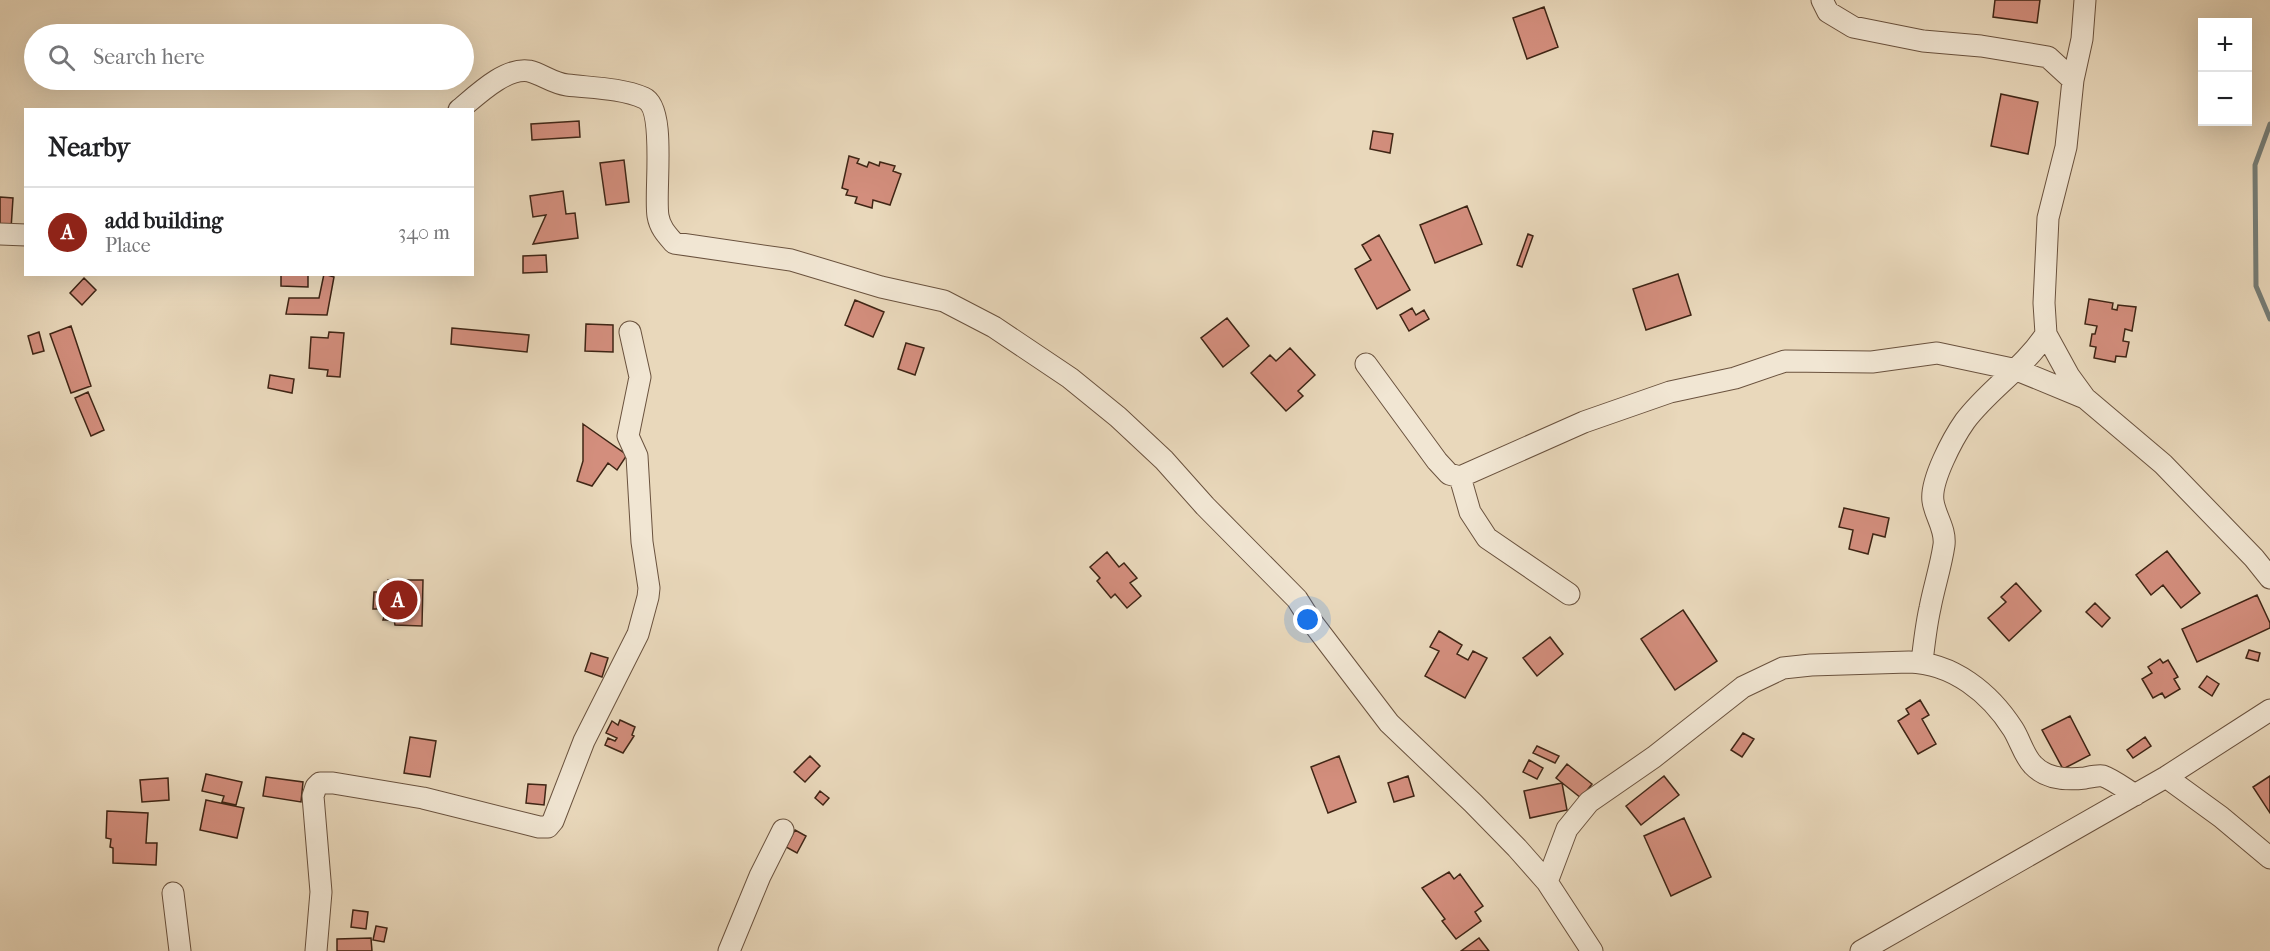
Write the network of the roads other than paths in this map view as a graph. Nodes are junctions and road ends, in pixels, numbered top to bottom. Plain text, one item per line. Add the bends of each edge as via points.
1 (1822, 0) edge
2 (2085, 0) edge
3 (2073, 80) junction
4 (462, 108) edge
5 (0, 234) edge
6 (24, 235) edge
7 (630, 332) dead end
8 (2046, 334) junction
9 (1366, 364) dead end
10 (2017, 370) junction
11 (2085, 398) junction
12 (1460, 477) junction
13 (2270, 578) edge
14 (1569, 594) dead end
15 (1922, 662) junction
16 (2270, 710) edge
17 (2166, 777) junction
18 (2135, 795) junction
19 (783, 830) dead end
20 (2270, 858) edge
21 (1547, 882) junction
22 (173, 893) dead end
23 (180, 951) edge
24 (316, 951) edge
25 (729, 951) edge
26 (1592, 951) edge
27 (1862, 951) edge

1 - 3 street via 1828,12 1852,27 1923,41 2048,57
2 - 3 street
3 - 8 street via 2066,147 2048,218
4 - 21 street via 504,75 529,71 555,84 621,91 646,98 654,108 658,216 674,243 791,260 944,302 994,327 1070,378 1164,460 1297,599 1389,723 1473,803
5 - 6 street
7 - 24 street via 640,377 628,436 637,456 648,597 638,634 584,741 553,821 548,827 539,827 423,798 320,783 314,796 321,892
8 - 10 street
8 - 11 street
9 - 12 street via 1437,461 1449,474
10 - 11 street
10 - 12 street via 1937,353 1872,362 1785,361 1735,378 1670,392 1584,422
10 - 15 street via 1965,421 1935,476 1932,499 1944,544
11 - 13 street via 2163,464
12 - 14 street via 1470,512 1486,538
15 - 18 street via 1963,678 1981,690 2012,728 2033,765 2050,776 2102,776
15 - 21 street via 1783,668 1743,687 1589,802 1567,829
16 - 17 street
17 - 18 street
17 - 20 street
18 - 27 street
19 - 25 street
21 - 26 street
22 - 23 street

